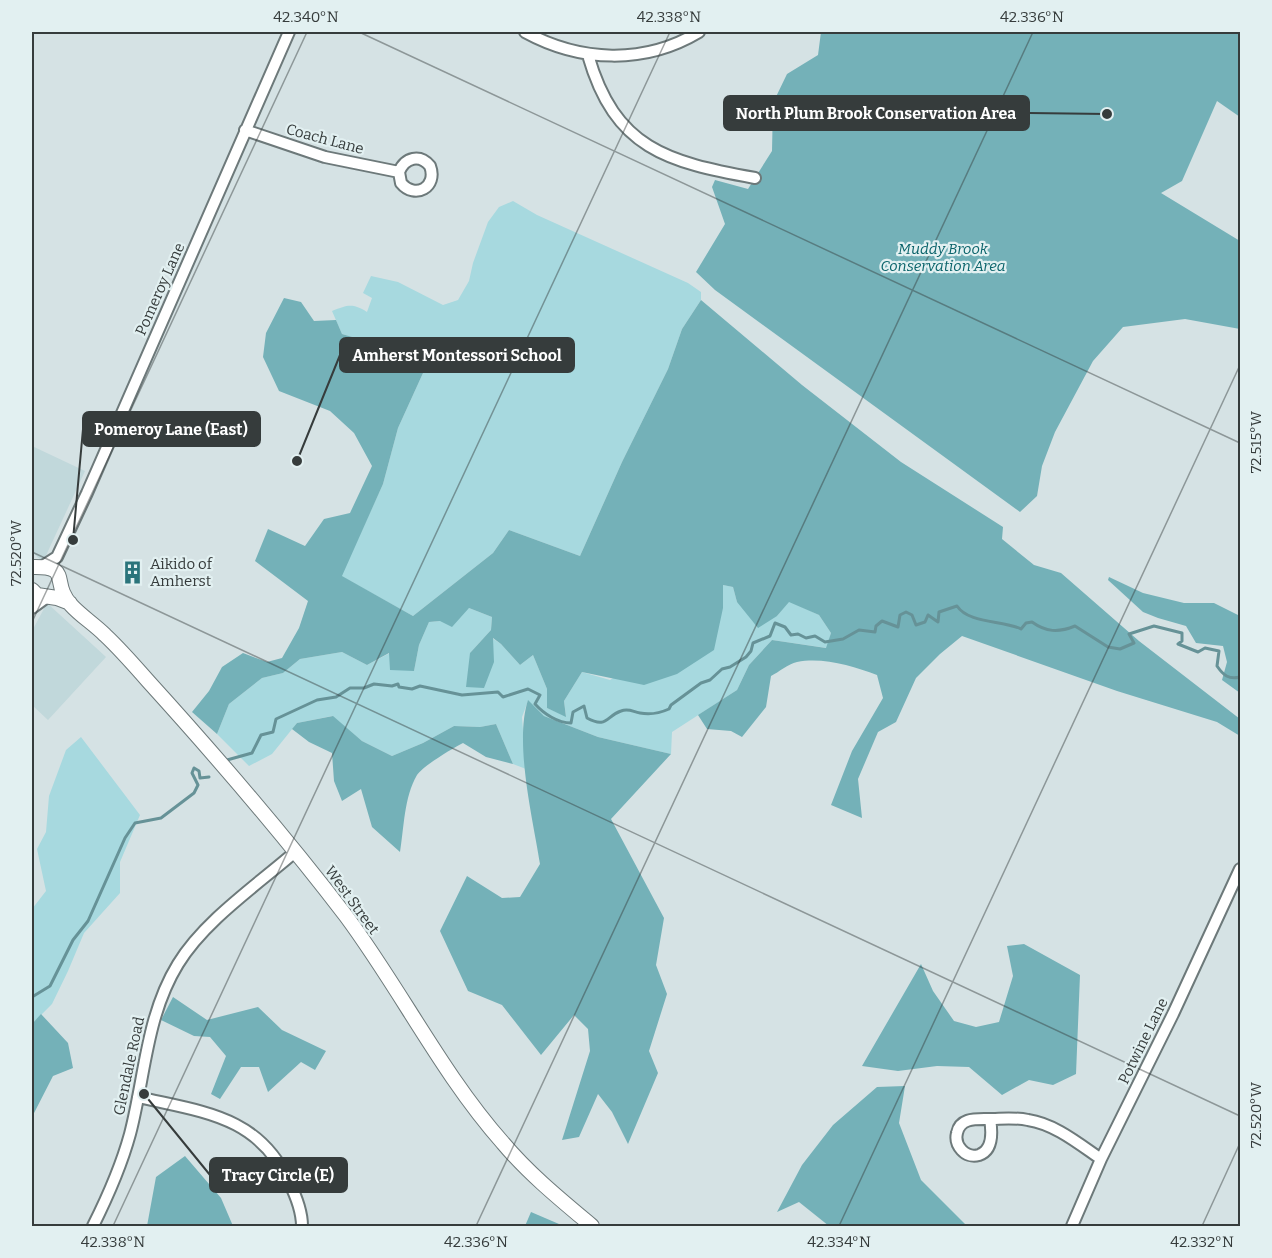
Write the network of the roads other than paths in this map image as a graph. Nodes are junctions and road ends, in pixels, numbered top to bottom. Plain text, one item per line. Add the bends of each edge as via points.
1 (289, 32) edge
2 (525, 32) edge
3 (699, 32) edge
4 (588, 55) junction
5 (245, 130) junction
6 (399, 172) dead end
7 (755, 178) dead end
8 (57, 557) junction
9 (37, 568) edge
10 (59, 579) junction
11 (32, 590) edge
12 (47, 597) junction
13 (70, 603) junction
14 (32, 608) edge
15 (296, 852) junction
16 (1240, 869) edge
17 (138, 1097) junction
18 (990, 1119) dead end
19 (1101, 1160) junction
20 (93, 1227) edge
21 (302, 1227) edge
22 (592, 1227) edge
23 (1072, 1227) edge

1 - 5 street, Pomeroy Lane
2 - 4 street
3 - 4 street via 653,52
4 - 7 street via 604,98 639,140 684,163
5 - 6 street, Coach Lane via 325,157
5 - 8 street, Pomeroy Lane
8 - 9 street
8 - 10 street
9 - 10 main road, West Street via 54,569
10 - 12 main road via 55,592
10 - 13 main road, West Street
11 - 12 main road, West Street
12 - 13 main road, West Street
12 - 14 street
13 - 15 main road, West Street via 148,681
15 - 17 street, Glendale Road via 211,924 178,963 153,1020
15 - 22 main road, West Street via 502,1143
16 - 19 street, Potwine Lane
17 - 20 street, Glendale Road via 116,1179
17 - 21 street via 215,1114 253,1134 285,1173 296,1195
18 - 19 street via 1041,1123
19 - 23 street, Potwine Lane

